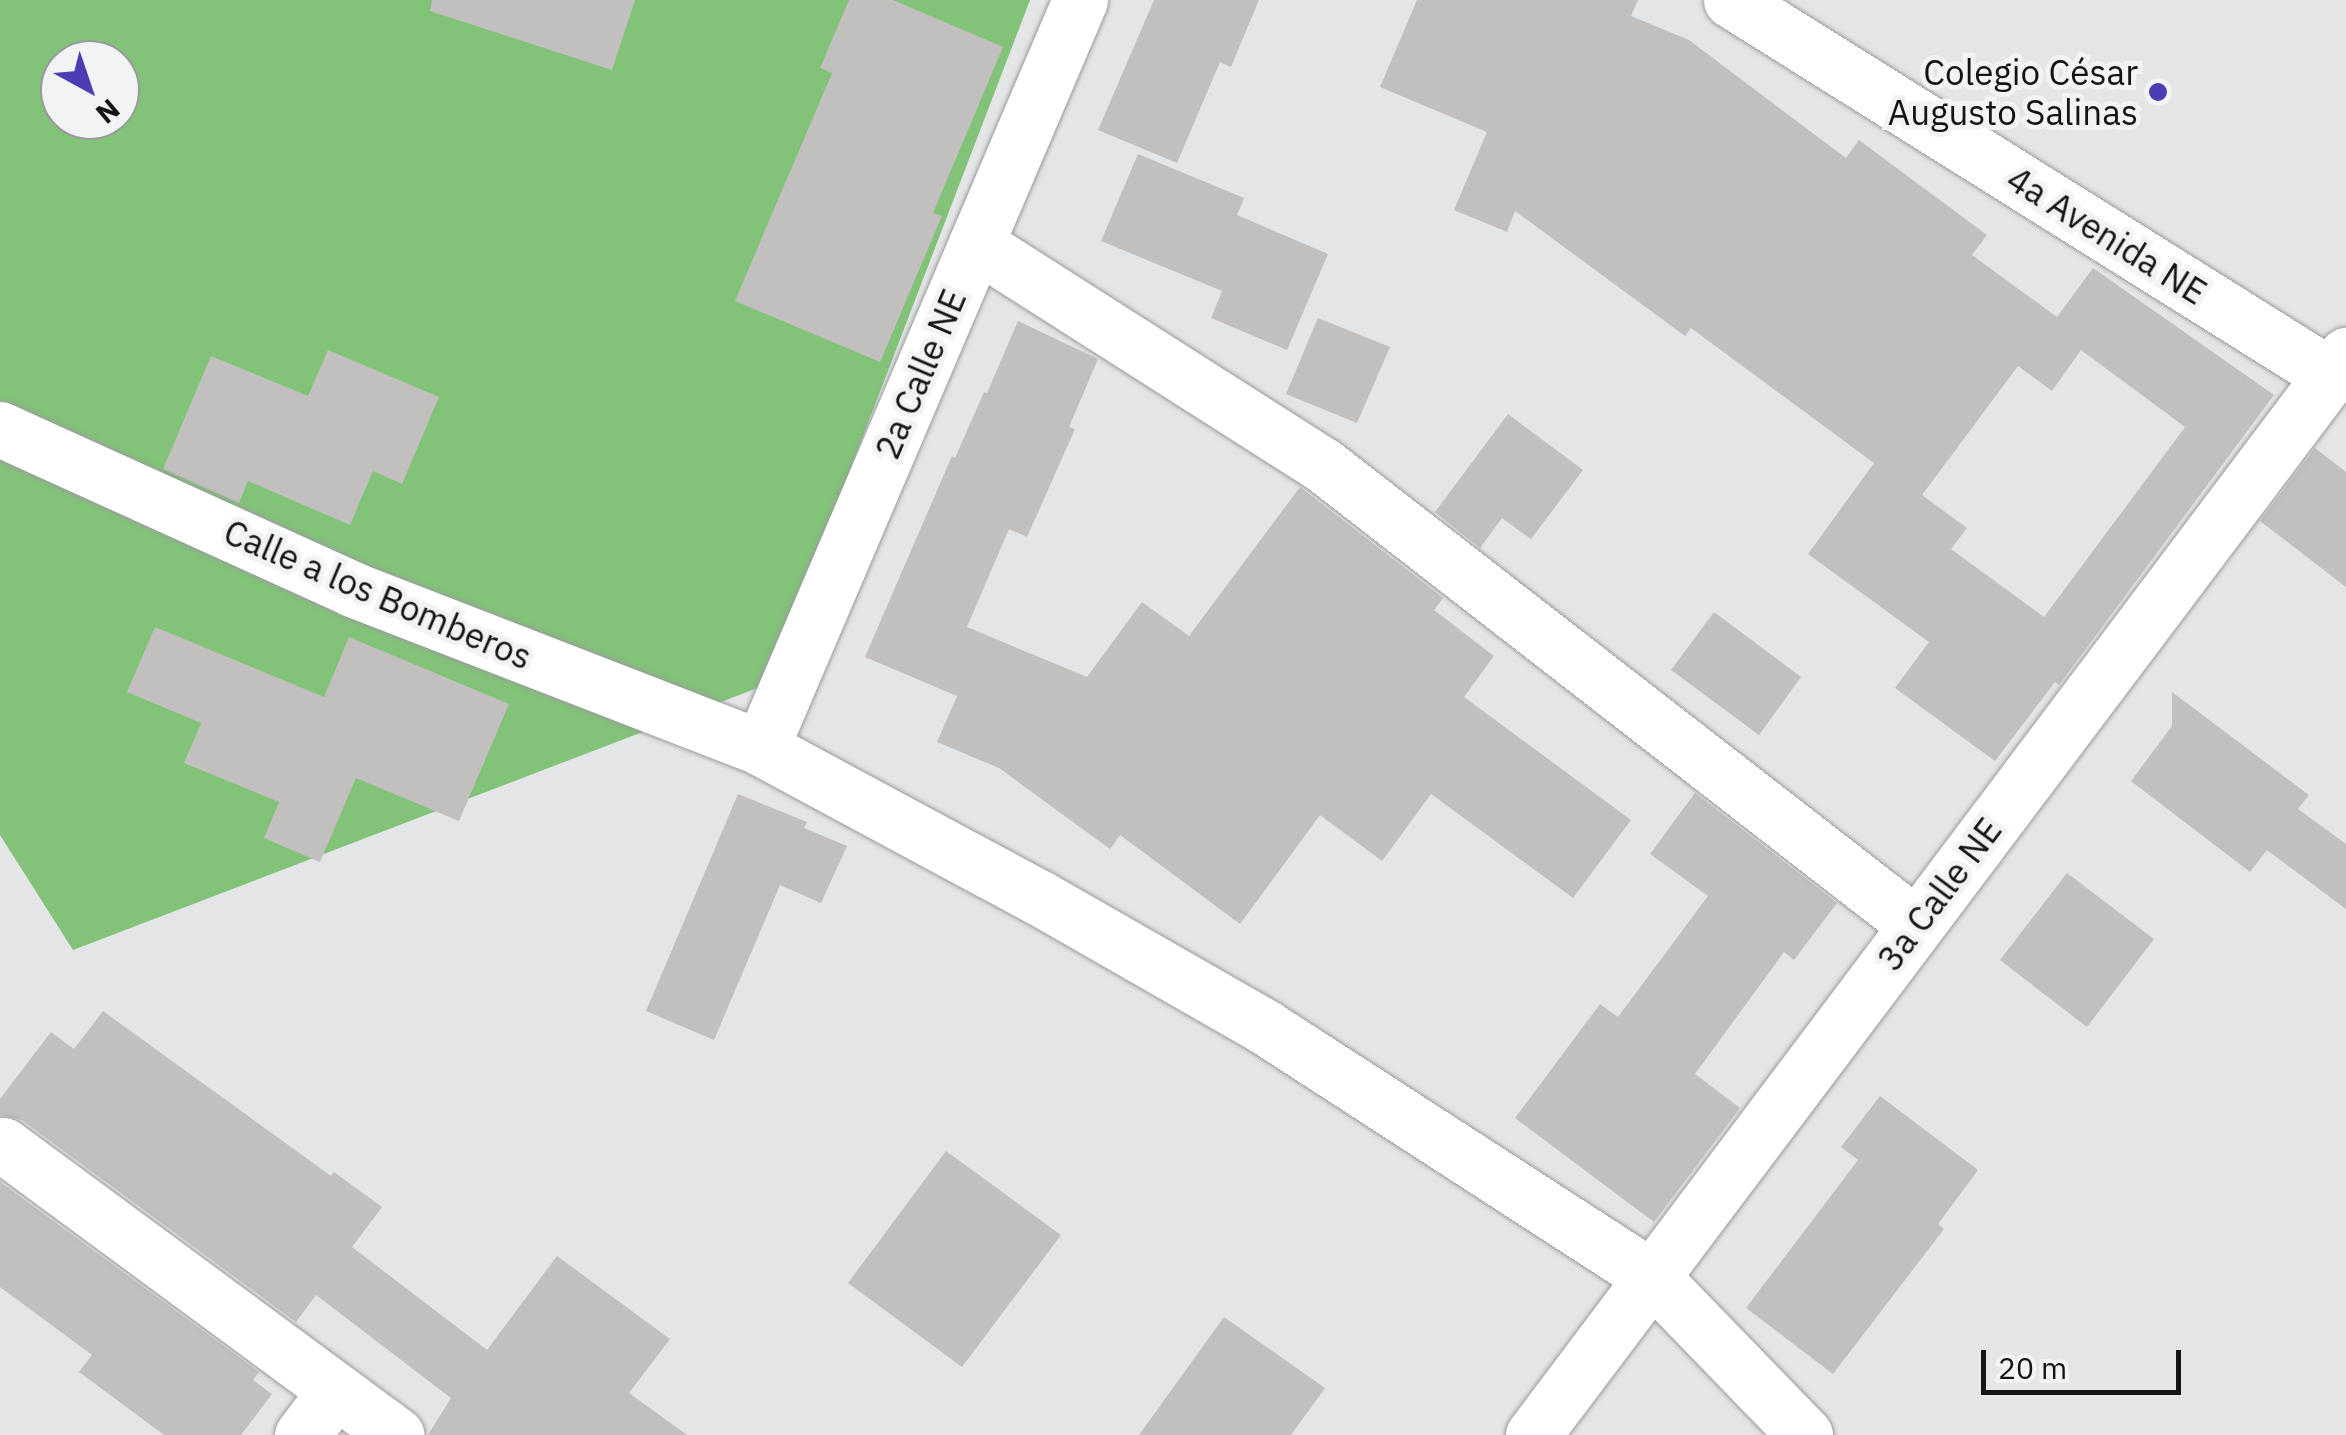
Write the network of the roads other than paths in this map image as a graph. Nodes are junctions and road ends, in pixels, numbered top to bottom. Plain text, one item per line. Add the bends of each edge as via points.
1 (1080, 0) edge
2 (1731, 0) edge
3 (976, 244) junction
4 (2338, 365) edge
5 (0, 429) edge
6 (761, 748) junction
7 (1916, 925) junction
8 (3, 1145) dead end
9 (1652, 1277) junction
10 (336, 1390) junction
11 (302, 1435) edge
12 (397, 1435) edge
13 (1534, 1435) edge
14 (1806, 1435) edge

1 - 3 street, 2a Calle NE
2 - 4 street, 4a Avenida NE
3 - 6 street, 2a Calle NE
3 - 7 street via 1323,465
4 - 7 street, 3a Calle NE
5 - 6 street, Calle a los Bomberos via 352,589
6 - 9 street, Calle a los Bomberos via 1266,1027
7 - 9 street, 3a Calle NE
8 - 10 street
9 - 13 street, 3a Calle NE
9 - 14 street, Calle a los Bomberos
10 - 11 street
10 - 12 street

